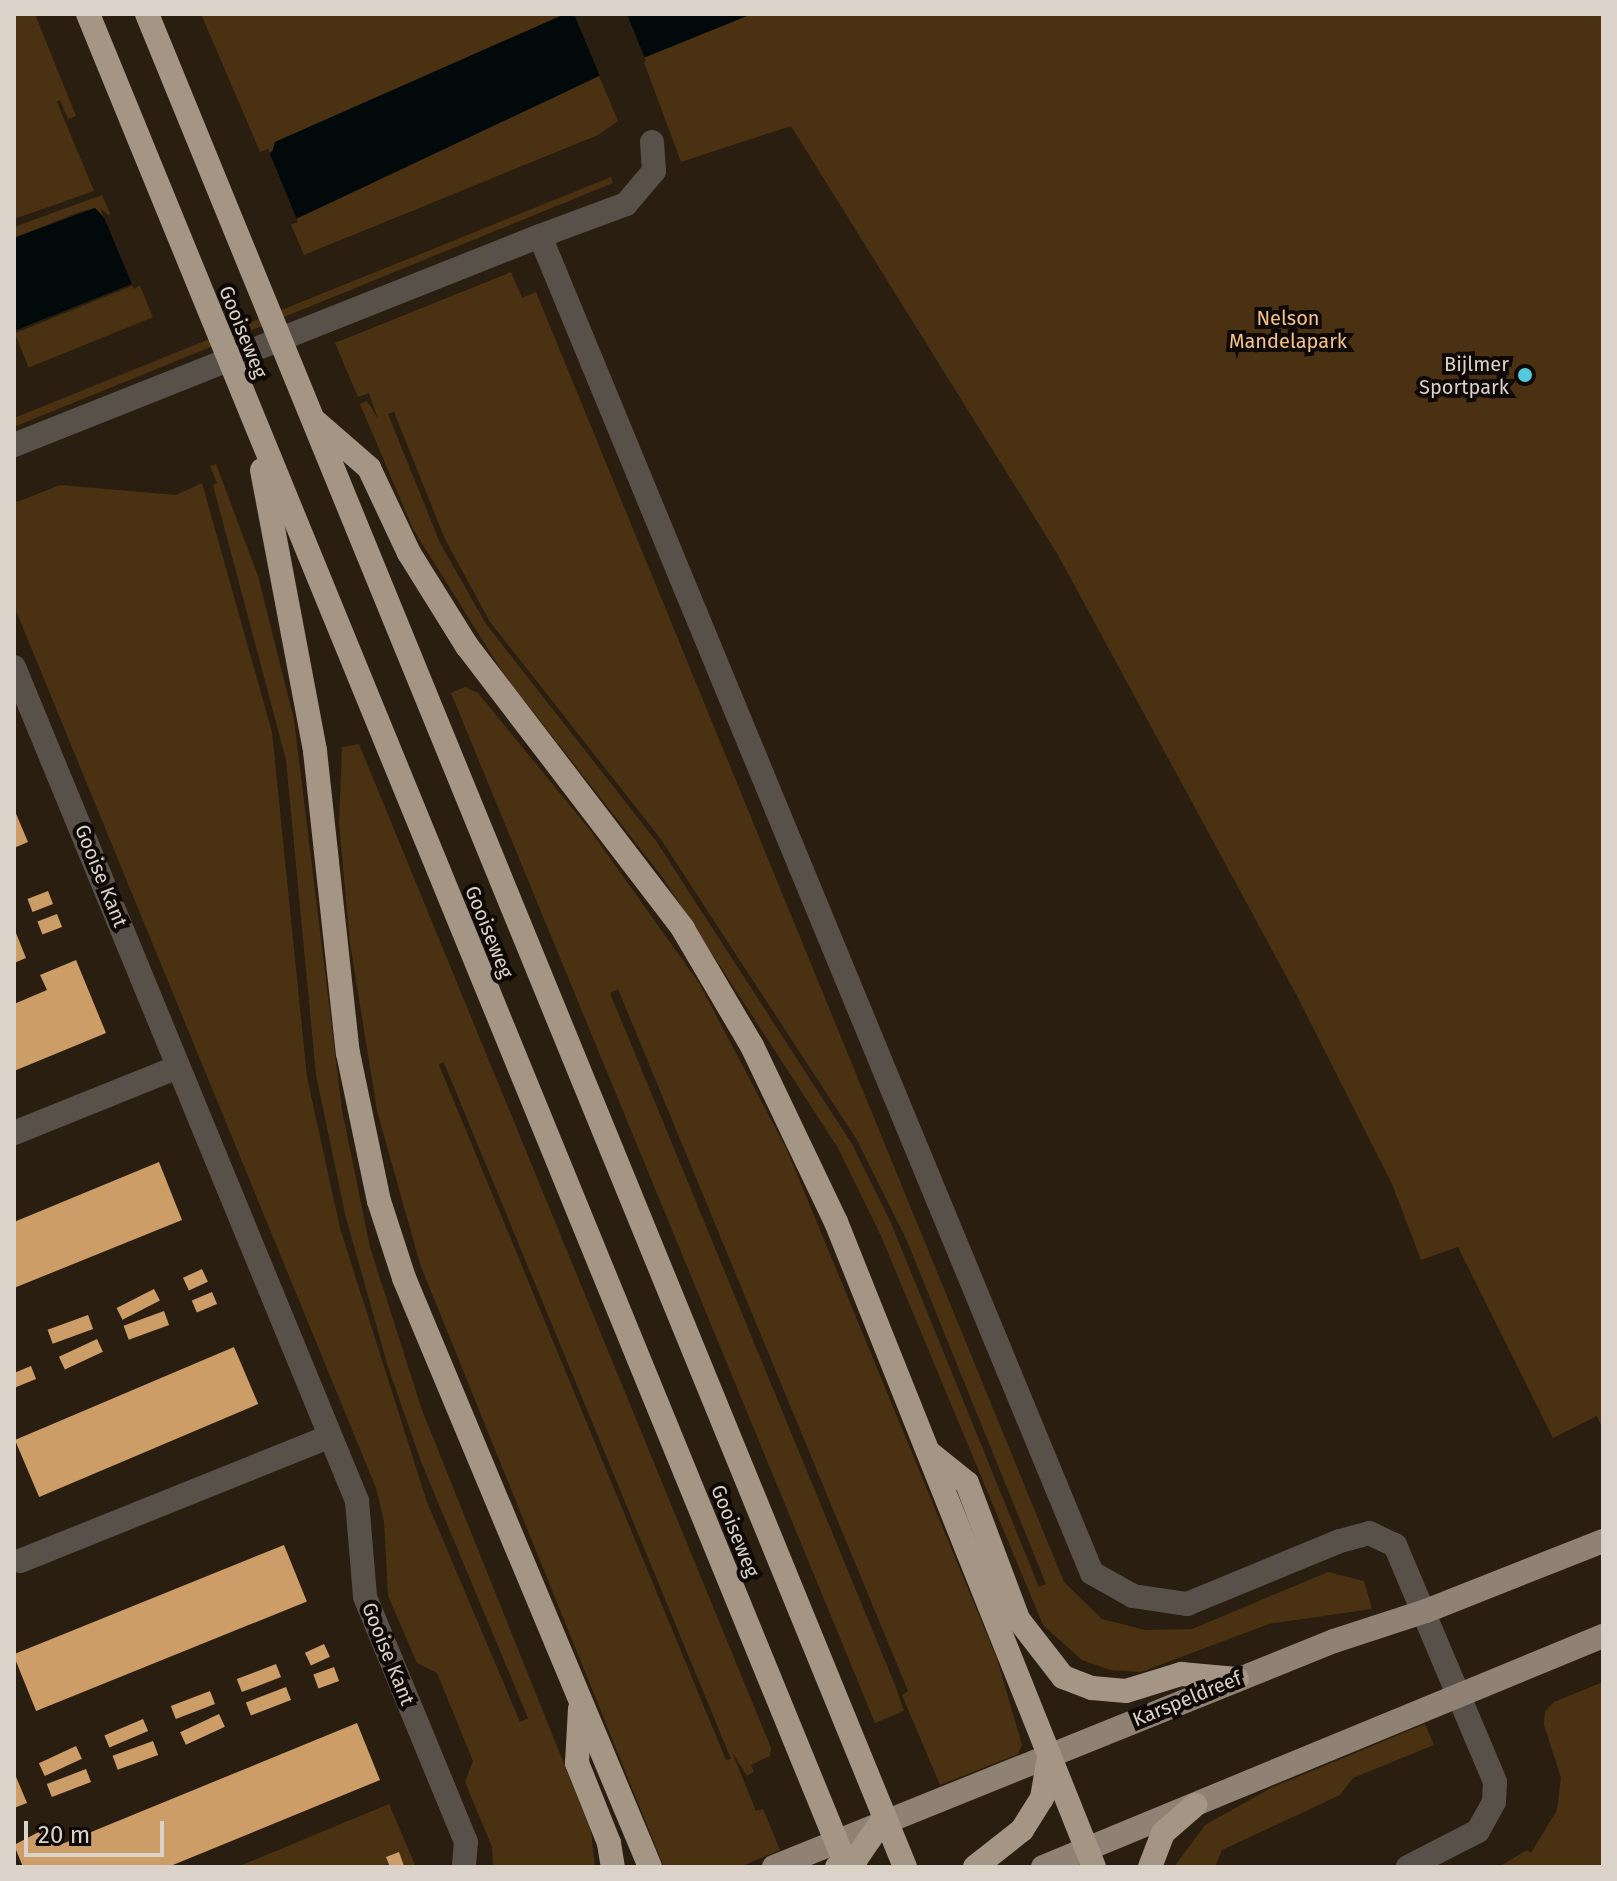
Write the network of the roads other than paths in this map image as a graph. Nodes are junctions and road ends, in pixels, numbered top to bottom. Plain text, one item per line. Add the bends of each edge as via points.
1 (88, 14) edge
2 (147, 14) edge
3 (652, 142) dead end
4 (540, 236) junction
5 (310, 417) junction
6 (256, 431) junction
7 (14, 445) edge
8 (17, 681) edge
9 (178, 1067) junction
10 (14, 1133) edge
11 (328, 1437) junction
12 (930, 1453) junction
13 (1603, 1541) edge
14 (20, 1561) dead end
15 (1426, 1611) junction
16 (1603, 1636) edge
17 (1237, 1679) junction
18 (1460, 1695) junction
19 (581, 1701) junction
20 (1050, 1755) junction
21 (1195, 1805) junction
22 (880, 1824) junction
23 (1090, 1858) edge
24 (464, 1867) edge
25 (613, 1867) edge
26 (650, 1867) edge
27 (774, 1867) edge
28 (837, 1867) edge
29 (847, 1867) edge
30 (905, 1867) edge
31 (975, 1867) edge
32 (1043, 1867) edge
33 (1150, 1867) edge
34 (1408, 1867) edge

1 - 6 highway, Gooiseweg
2 - 5 highway, Gooiseweg
3 - 4 street via 654,171 626,204
4 - 7 street
4 - 15 street via 1092,1573 1133,1596 1187,1604 1369,1533 1395,1545
5 - 12 highway via 369,468 414,562 481,668 636,865 720,987 816,1179
5 - 30 highway, Gooiseweg
6 - 19 highway via 315,751 348,1053 379,1201 404,1278
6 - 29 highway, Gooiseweg
8 - 9 street, Gooise Kant
9 - 10 street
9 - 11 street, Gooise Kant
11 - 14 street
11 - 24 street, Gooise Kant via 357,1501 365,1597 466,1842
12 - 17 highway via 967,1483 1018,1619 1063,1677 1126,1691 1181,1674
12 - 20 highway
13 - 15 main road, Karspeldreef
15 - 17 main road, Karspeldreef
15 - 18 street
16 - 18 main road
17 - 20 main road, Karspeldreef
18 - 21 main road
18 - 34 street via 1495,1782 1494,1802 1478,1831
19 - 25 highway via 577,1763 609,1843
19 - 26 highway
20 - 22 main road, Karspeldreef
20 - 23 highway
20 - 31 highway via 1042,1798 1022,1830
21 - 23 main road
21 - 33 highway via 1163,1833
22 - 27 main road, Karspeldreef
22 - 28 highway via 856,1859
23 - 32 main road

